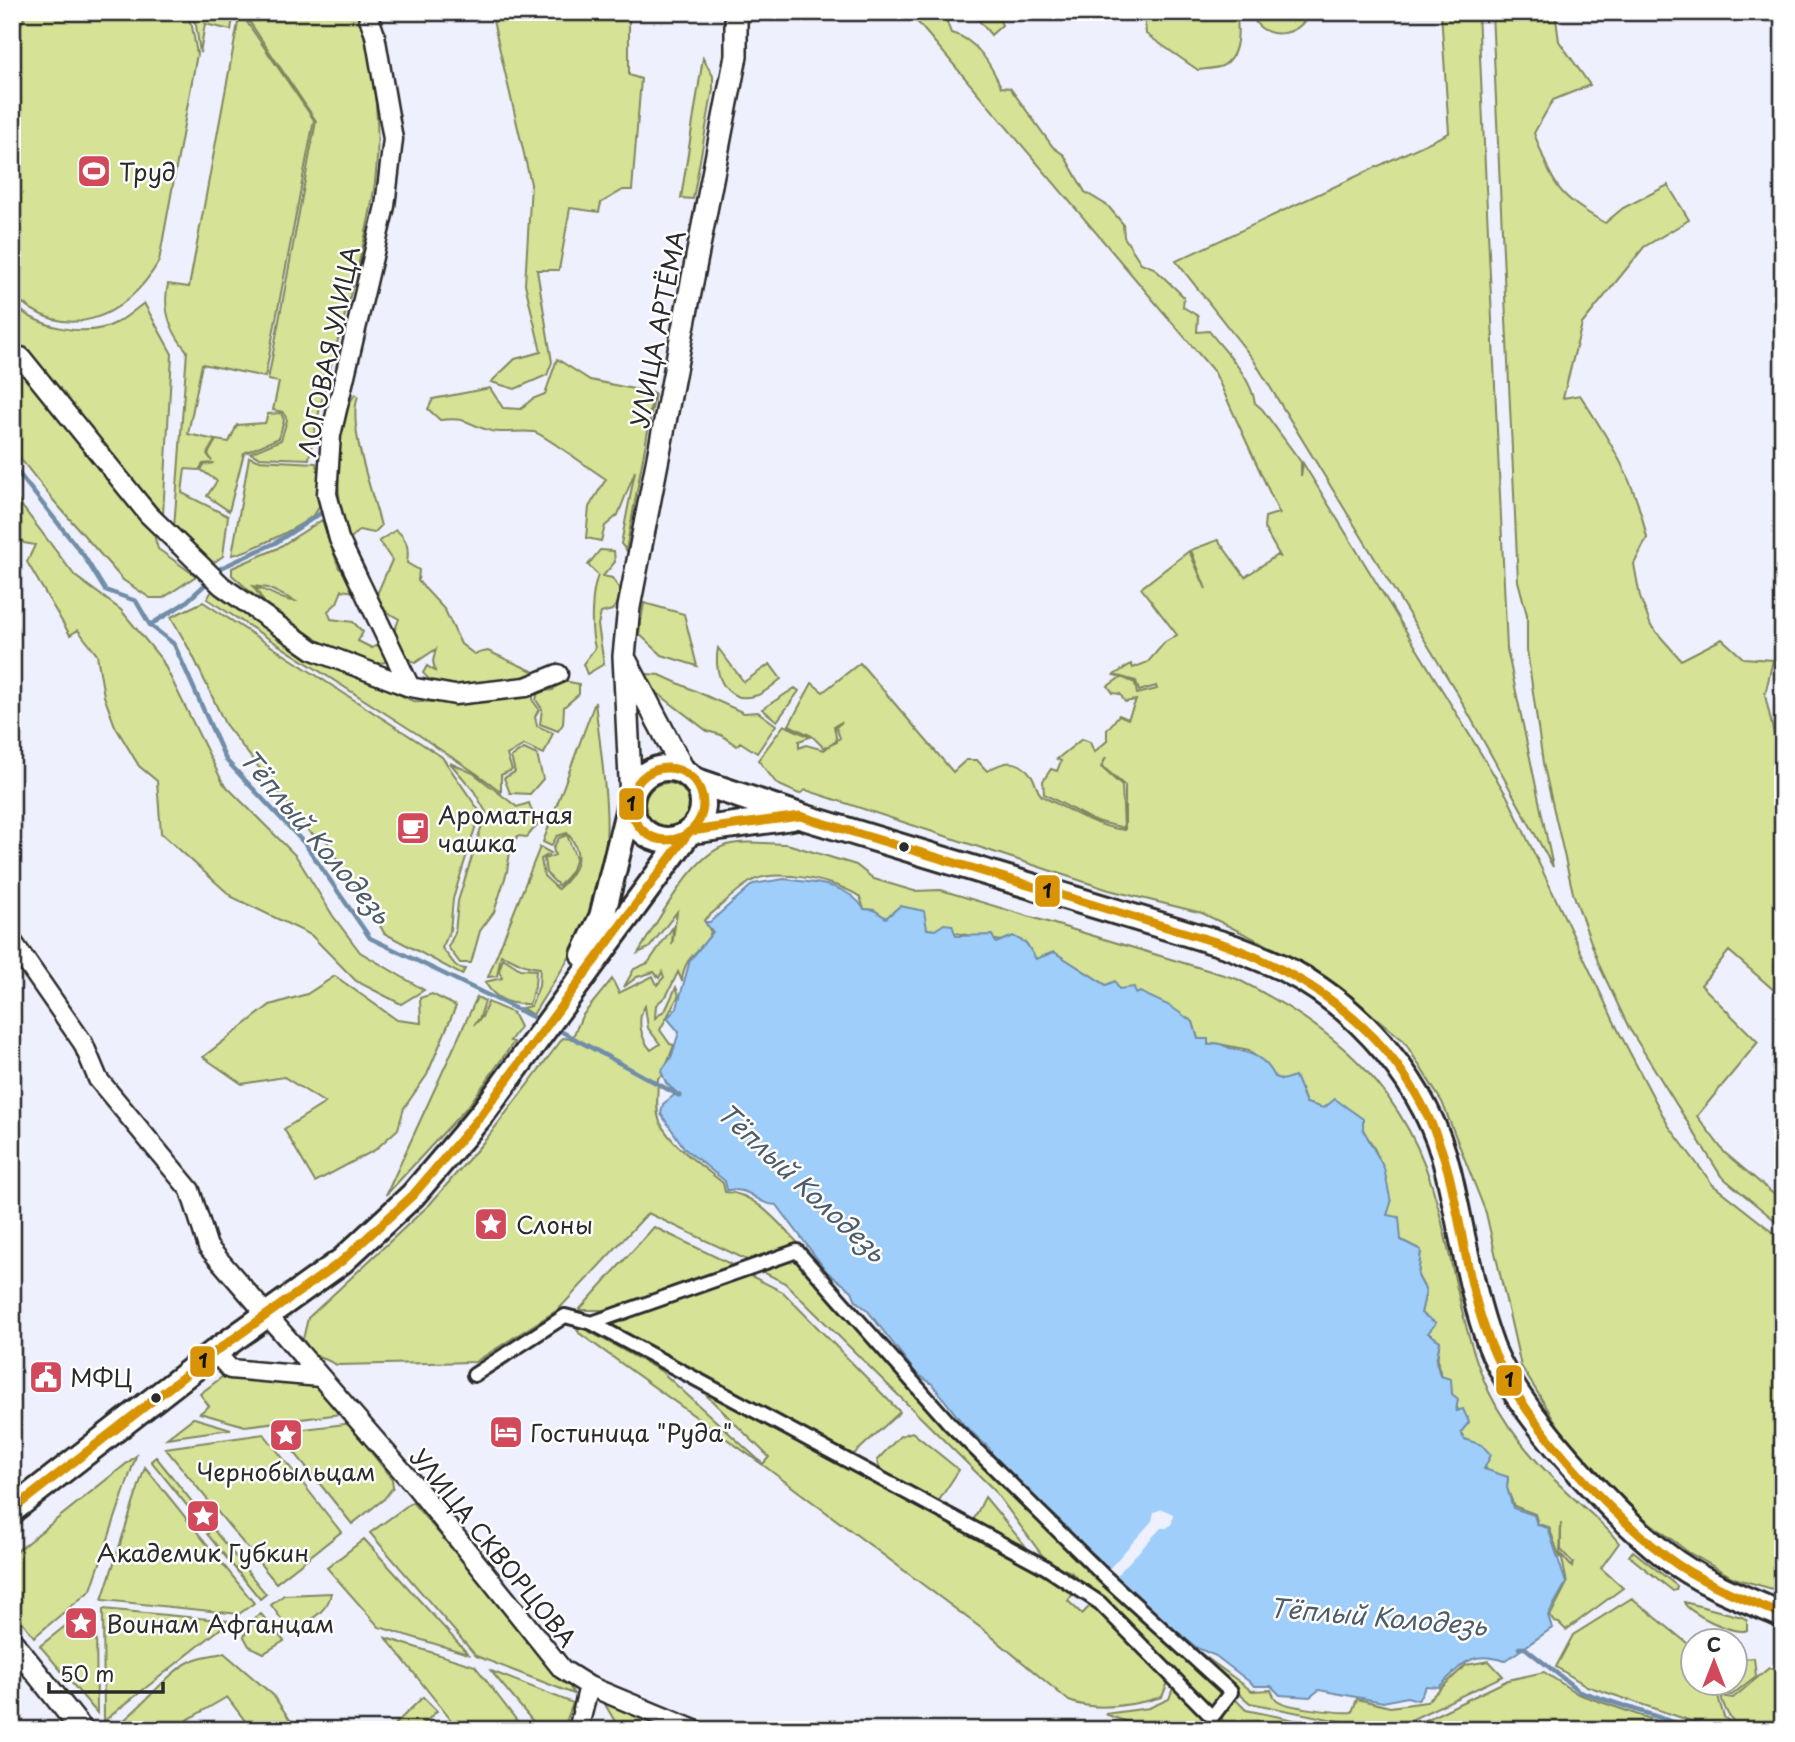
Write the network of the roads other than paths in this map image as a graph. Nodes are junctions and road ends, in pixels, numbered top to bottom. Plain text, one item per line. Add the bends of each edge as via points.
1 (367, 12) edge
2 (736, 12) edge
3 (21, 357) dead end
4 (624, 656) junction
5 (558, 674) dead end
6 (410, 687) junction
7 (689, 777) junction
8 (631, 799) junction
9 (800, 816) junction
10 (690, 831) junction
11 (12, 941) edge
12 (552, 1015) junction
13 (266, 1317) junction
14 (592, 1323) junction
15 (215, 1352) junction
16 (474, 1375) dead end
17 (320, 1377) junction
18 (12, 1510) edge
19 (1783, 1615) edge
20 (12, 1642) edge
21 (589, 1686) junction
22 (82, 1730) edge
23 (578, 1730) edge
24 (695, 1730) edge

1 - 6 street, ЛОГОВАЯ УЛИЦА via 393,139 385,206 331,435 327,494 331,517
2 - 4 street, УЛИЦА АРТЁМА via 736,56 629,607
3 - 6 street via 148,514 222,586 313,650
4 - 7 street
4 - 8 street, УЛИЦА АРТЁМА
5 - 6 street via 526,687 455,695
7 - 8 main road via 664,768 653,771 635,787
7 - 9 main road
7 - 10 main road via 702,800 698,822
8 - 10 main road via 636,823 645,832 668,840
8 - 12 main road via 602,917
9 - 10 main road
9 - 19 main road via 1229,946 1284,969 1369,1031 1428,1114 1448,1168 1491,1346 1516,1395 1570,1459 1665,1555 1709,1584
10 - 12 main road
11 - 13 street, УЛИЦА СКВОРЦОВА via 83,1043 99,1079 190,1190 208,1247
12 - 13 main road via 482,1114 413,1195 342,1261
13 - 15 main road
13 - 17 street, УЛИЦА СКВОРЦОВА
14 - 14 street via 797,1251 959,1433 1104,1576 1231,1692 1212,1717 1100,1603 1045,1567
14 - 16 street via 565,1316
15 - 17 street via 230,1369
15 - 18 main road
17 - 21 street, УЛИЦА СКВОРЦОВА via 416,1487 562,1669
20 - 22 street
21 - 23 street
21 - 24 street, УЛИЦА СКВОРЦОВА

